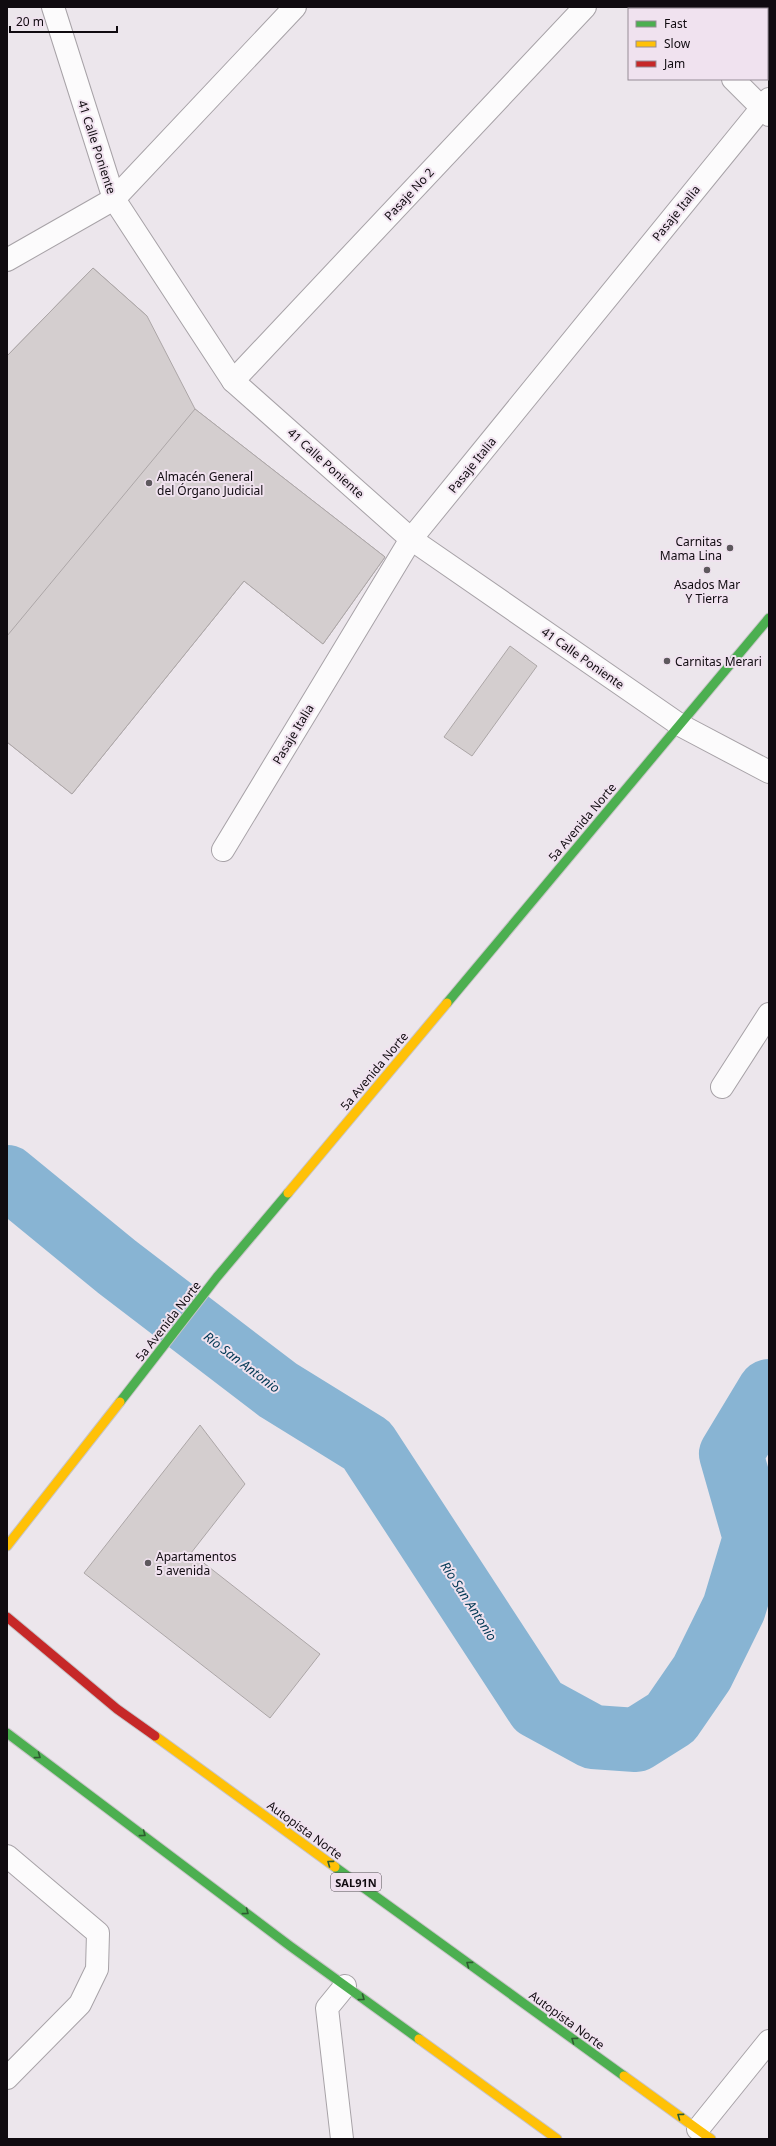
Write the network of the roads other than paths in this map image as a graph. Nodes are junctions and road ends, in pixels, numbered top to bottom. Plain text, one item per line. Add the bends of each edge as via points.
1 (53, 7) edge
2 (295, 7) edge
3 (585, 7) edge
4 (734, 80) edge
5 (766, 107) edge
6 (114, 199) junction
7 (7, 260) edge
8 (234, 381) junction
9 (411, 539) junction
10 (769, 618) edge
11 (680, 725) junction
12 (769, 772) edge
13 (223, 850) dead end
14 (769, 1014) edge
15 (722, 1086) dead end
16 (7, 1546) edge
17 (7, 1617) edge
18 (7, 1733) edge
19 (7, 1856) edge
20 (345, 1986) junction
21 (769, 2042) edge
22 (7, 2078) edge
23 (704, 2134) edge
24 (342, 2139) edge
25 (557, 2139) edge

1 - 6 street, 41 Calle Poniente
2 - 6 street
3 - 8 street, Pasaje No 2
4 - 5 street
5 - 9 street, Pasaje Italia
6 - 7 street
6 - 8 street, 41 Calle Poniente
8 - 9 street, 41 Calle Poniente
9 - 11 street, 41 Calle Poniente
9 - 13 street, Pasaje Italia
10 - 11 main road, 5a Avenida Norte
11 - 12 street, 41 Calle Poniente
11 - 16 main road, 5a Avenida Norte via 217,1277
14 - 15 street
23 -> 17 main road, Autopista Norte / SAL91N via 117,1710
18 -> 20 main road
19 - 22 street via 98,1934 97,1969 80,2004
20 - 24 street via 327,2008
20 -> 25 main road
21 - 23 street

